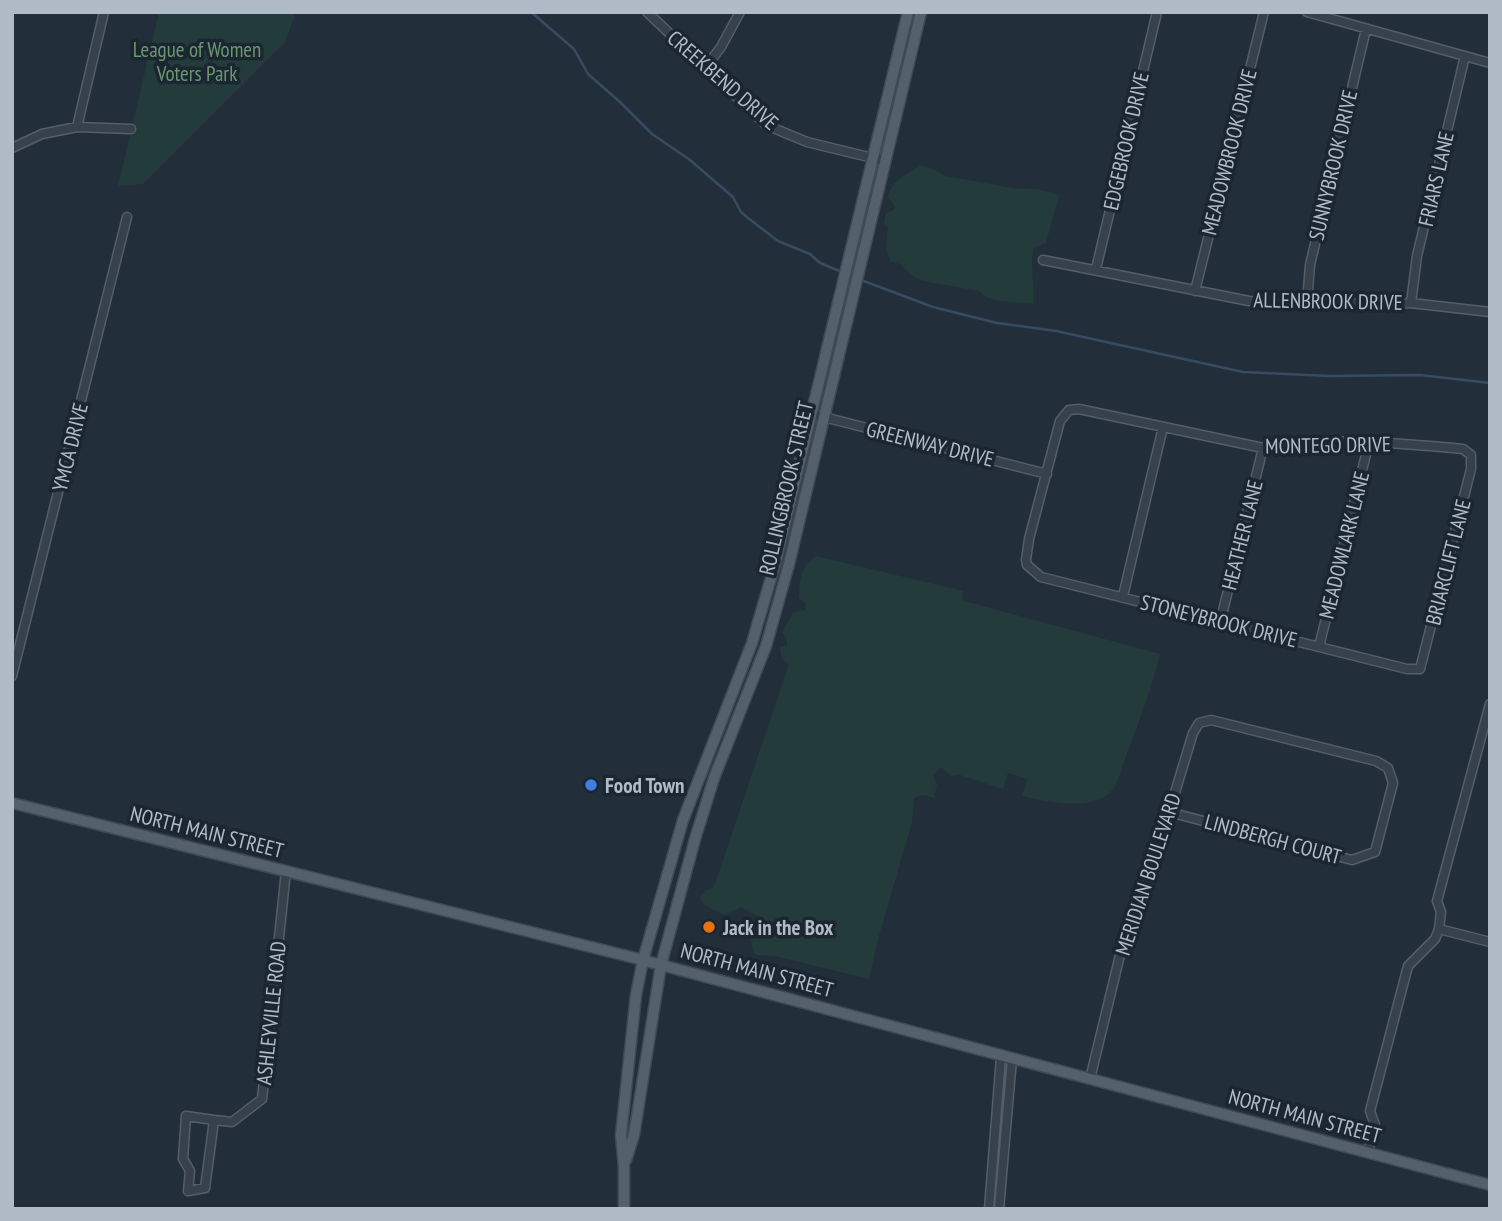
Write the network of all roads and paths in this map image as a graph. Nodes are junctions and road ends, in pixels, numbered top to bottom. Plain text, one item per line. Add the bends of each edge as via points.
1 (104, 12) edge
2 (647, 12) edge
3 (740, 12) edge
4 (908, 12) edge
5 (921, 12) edge
6 (1157, 12) edge
7 (1264, 12) edge
8 (1307, 12) edge
9 (1366, 29) junction
10 (902, 40) junction
11 (914, 42) junction
12 (1465, 56) junction
13 (1490, 63) edge
14 (705, 68) junction
15 (77, 127) junction
16 (131, 129) dead end
17 (12, 148) edge
18 (872, 158) junction
19 (885, 161) junction
20 (127, 217) dead end
21 (1043, 260) dead end
22 (1096, 269) junction
23 (1195, 291) junction
24 (1307, 303) junction
25 (1411, 303) junction
26 (1490, 312) edge
27 (812, 414) junction
28 (823, 417) junction
29 (1163, 427) junction
30 (1369, 442) junction
31 (1263, 447) junction
32 (1471, 454) joint
33 (1047, 474) junction
34 (1123, 596) junction
35 (1220, 622) junction
36 (1319, 647) junction
37 (1420, 669) joint
38 (12, 676) edge
39 (1490, 704) edge
40 (12, 803) edge
41 (1169, 812) junction
42 (1375, 852) joint
43 (286, 871) junction
44 (1440, 929) junction
45 (1490, 942) edge
46 (643, 960) junction
47 (661, 965) junction
48 (1007, 1058) junction
49 (1090, 1079) junction
50 (214, 1120) junction
51 (1368, 1152) junction
52 (624, 1167) junction
53 (992, 1171) junction
54 (1002, 1172) junction
55 (1490, 1185) edge
56 (624, 1209) edge
57 (989, 1209) edge
58 (999, 1209) edge

1 - 15 street
2 - 14 street, CREEKBEND DRIVE
3 - 14 street
4 - 10 main road, ROLLINGBROOK STREET
5 - 11 main road, ROLLINGBROOK STREET
6 - 22 street, EDGEBROOK DRIVE
7 - 23 street, MEADOWBROOK DRIVE
8 - 9 street
9 - 12 street
9 - 24 street, SUNNYBROOK DRIVE via 1310,265
10 - 11 main road
10 - 18 main road, ROLLINGBROOK STREET
11 - 19 main road, ROLLINGBROOK STREET
12 - 13 street
12 - 25 street, FRIARS LANE via 1417,256
14 - 18 street, CREEKBEND DRIVE via 766,125 807,142
15 - 16 street
15 - 17 street via 42,134
18 - 19 street, CREEKBEND DRIVE
18 - 27 main road, ROLLINGBROOK STREET
19 - 28 main road, ROLLINGBROOK STREET
20 - 38 street, YMCA DRIVE
21 - 22 street, ALLENBROOK DRIVE
22 - 23 street, ALLENBROOK DRIVE
23 - 24 street, ALLENBROOK DRIVE via 1249,301
24 - 25 street, ALLENBROOK DRIVE
25 - 26 street, ALLENBROOK DRIVE
27 - 28 street, GREENWAY DRIVE
27 - 46 main road, ROLLINGBROOK STREET via 752,643 683,820
28 - 33 street, GREENWAY DRIVE
28 - 47 main road, ROLLINGBROOK STREET via 766,646 714,778
29 - 31 street, MONTEGO DRIVE
29 - 33 street, MONTEGO DRIVE via 1069,410 1060,421
29 - 34 street
30 - 31 street, MONTEGO DRIVE
30 - 32 street, MONTEGO DRIVE via 1463,449
30 - 36 street, MEADOWLARK LANE
31 - 35 street, HEATHER LANE
32 - 37 street, BRIARCLIFT LANE
33 - 34 street, STONEYBROOK DRIVE via 1029,539 1027,565 1041,577
34 - 35 street, STONEYBROOK DRIVE
35 - 36 street, STONEYBROOK DRIVE
36 - 37 street, STONEYBROOK DRIVE
39 - 44 street via 1437,901
40 - 43 main road, NORTH MAIN STREET
41 - 42 street, LINDBERGH COURT via 1352,860
41 - 42 street, MERIDIAN BOULEVARD via 1193,733 1199,723 1211,720 1376,761 1388,768 1393,783
41 - 49 street, MERIDIAN BOULEVARD via 1146,889 1129,918
43 - 46 main road, NORTH MAIN STREET
43 - 50 street, ASHLEYVILLE ROAD via 262,1099 232,1122
44 - 45 street
44 - 51 street via 1409,967 1370,1111 1375,1125
46 - 47 main road, NORTH MAIN STREET
46 - 52 main road, ROLLINGBROOK STREET via 627,1069 621,1135
47 - 48 main road, NORTH MAIN STREET
47 - 52 main road, ROLLINGBROOK STREET via 634,1135
48 - 49 main road, NORTH MAIN STREET
48 - 53 street
48 - 54 street
49 - 51 main road, NORTH MAIN STREET
50 - 50 street, ASHLEYVILLE ROAD via 186,1116 183,1159 190,1171 188,1191 205,1188
51 - 55 main road, NORTH MAIN STREET
52 - 56 main road
53 - 54 street
53 - 57 street
54 - 58 street

